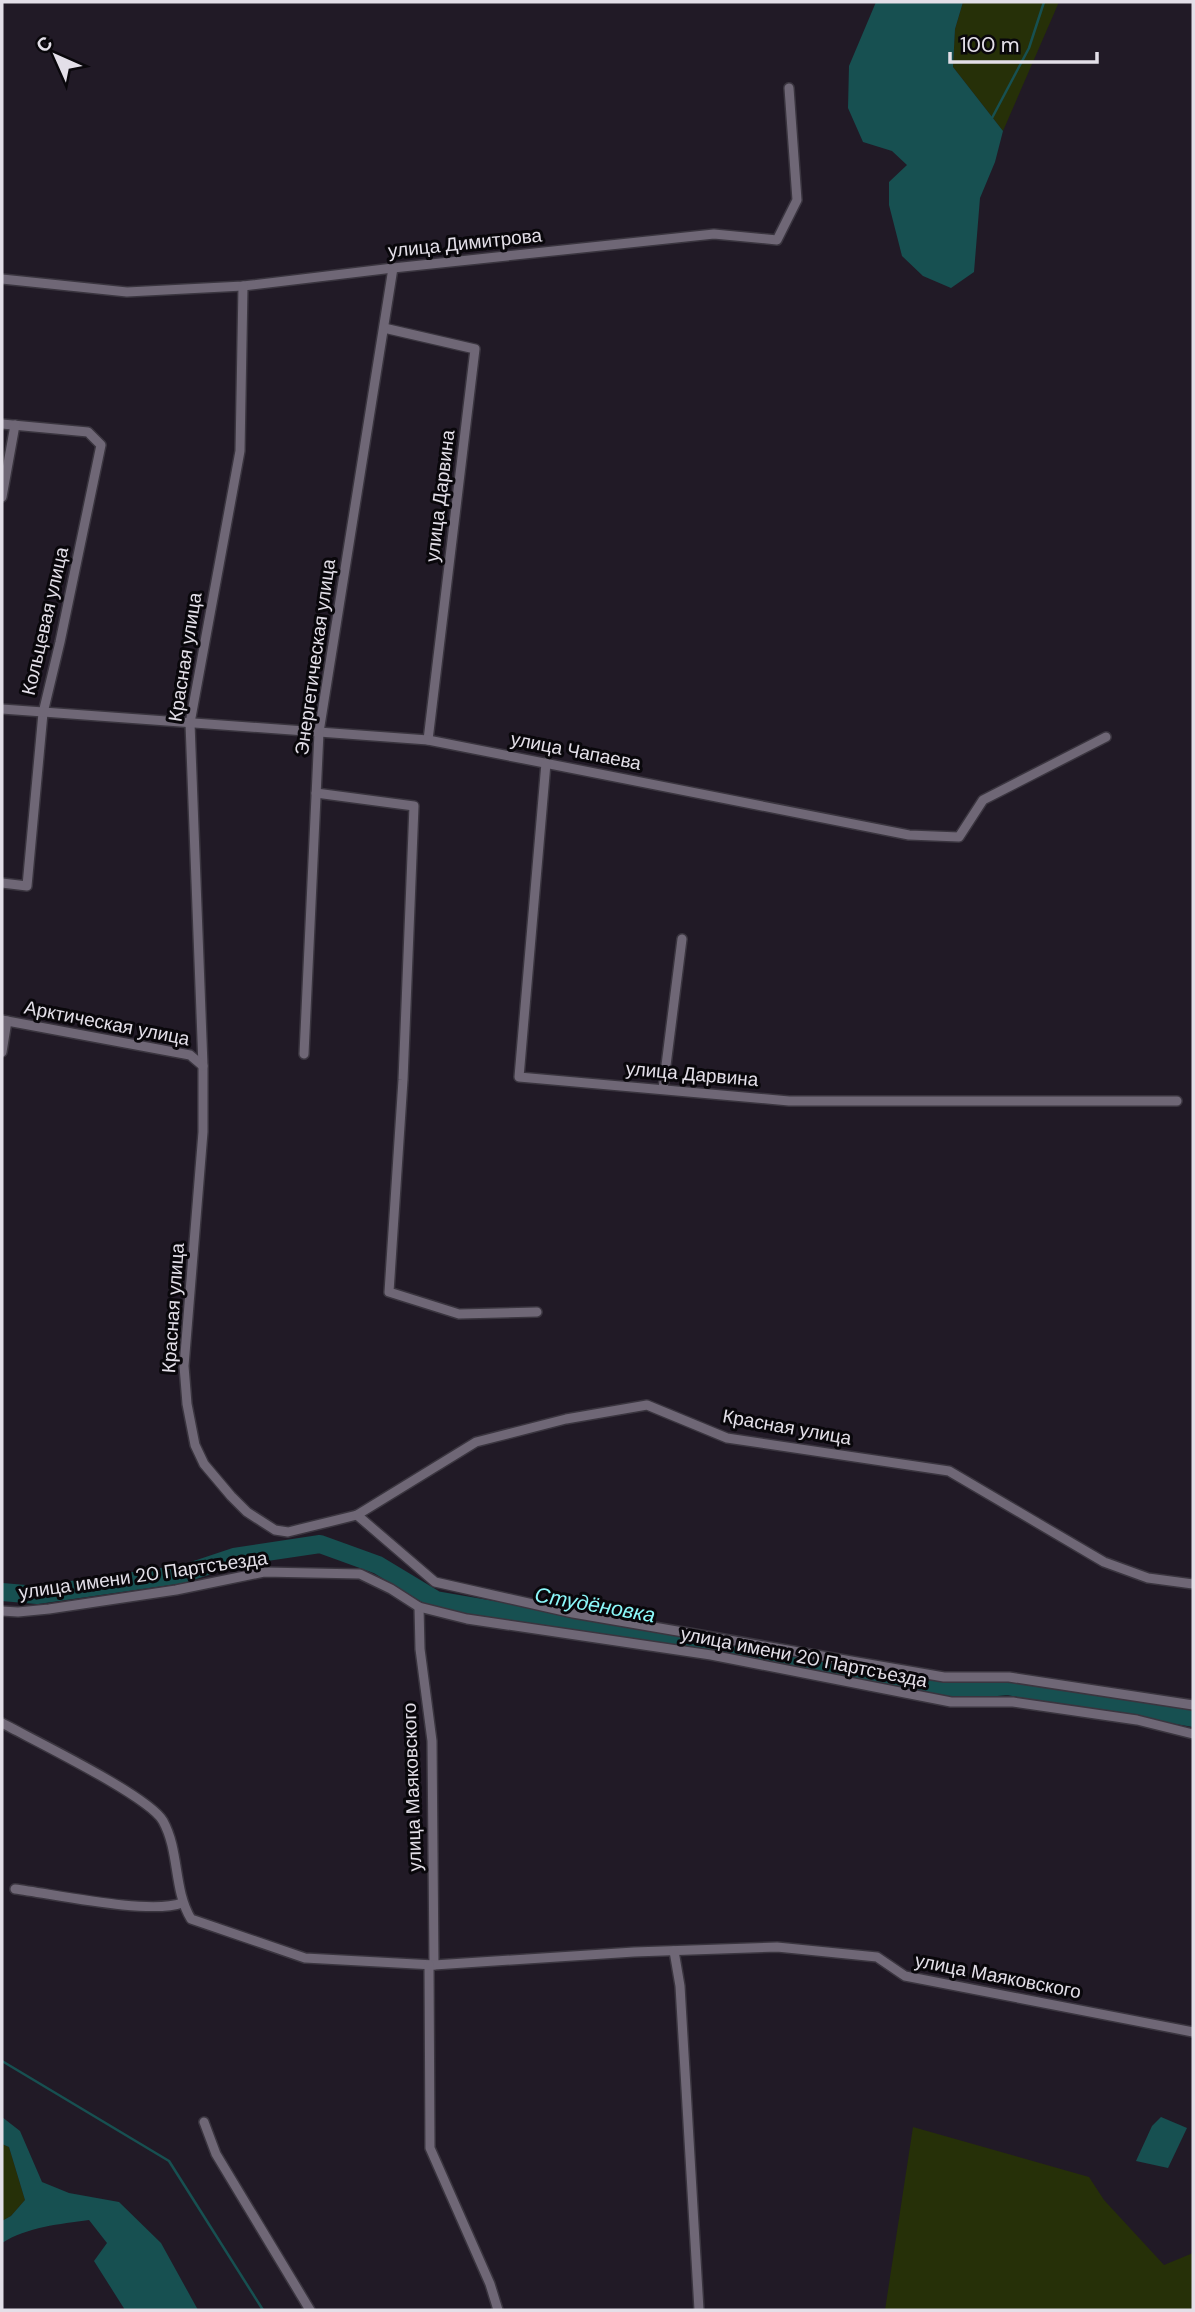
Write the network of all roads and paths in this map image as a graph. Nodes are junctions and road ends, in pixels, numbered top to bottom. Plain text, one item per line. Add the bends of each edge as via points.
1 (789, 88) dead end
2 (393, 268) junction
3 (2, 279) edge
4 (243, 286) junction
5 (384, 328) junction
6 (2, 425) edge
7 (15, 425) junction
8 (2, 497) edge
9 (2, 709) edge
10 (43, 713) junction
11 (190, 723) junction
12 (319, 732) junction
13 (1106, 737) dead end
14 (428, 740) junction
15 (546, 763) junction
16 (316, 793) junction
17 (2, 883) edge
18 (682, 939) dead end
19 (4, 1021) edge
20 (2, 1052) edge
21 (304, 1054) dead end
22 (203, 1066) junction
23 (663, 1089) junction
24 (1177, 1101) dead end
25 (537, 1312) dead end
26 (357, 1515) junction
27 (1193, 1584) edge
28 (419, 1607) junction
29 (2, 1611) edge
30 (1193, 1705) edge
31 (2, 1723) edge
32 (1193, 1734) edge
33 (15, 1889) dead end
34 (182, 1903) junction
35 (674, 1951) junction
36 (431, 1965) junction
37 (1193, 2032) edge
38 (204, 2122) dead end
39 (310, 2310) edge
40 (498, 2310) edge
41 (699, 2310) edge

1 - 2 street, улица Димитрова via 797,200 777,240 714,234
2 - 4 street, улица Димитрова
2 - 5 street, Энергетическая улица
3 - 4 street, улица Димитрова via 127,292
4 - 11 street, Красная улица via 240,451
5 - 12 street, Энергетическая улица
5 - 14 street, улица Дарвина via 475,349
6 - 7 street, Кольцевая улица
7 - 8 street
7 - 10 street, Кольцевая улица via 88,432 101,445
9 - 10 street, улица Чапаева
10 - 11 street, улица Чапаева
10 - 17 street, Кольцевая улица via 27,886
11 - 12 street, улица Чапаева
11 - 22 street, Красная улица
12 - 14 street, улица Чапаева
12 - 16 street, Энергетическая улица
13 - 15 street, улица Чапаева via 983,800 959,837 909,835
14 - 15 street, улица Чапаева
15 - 23 street, улица Дарвина via 519,1077
16 - 21 street, Энергетическая улица
16 - 25 street via 414,806 389,1292 459,1314
18 - 23 street
19 - 20 street
19 - 22 street, Арктическая улица via 190,1055
22 - 26 street, Красная улица via 203,1132 184,1366 195,1445 204,1464 231,1496 275,1530 288,1532
23 - 24 street, улица Дарвина via 789,1101
26 - 27 street, Красная улица via 476,1442 647,1405 727,1438 949,1471 1104,1562 1148,1578
26 - 30 street, улица имени 20 Партсъезда via 435,1582 573,1613 944,1677 1009,1677
28 - 29 street, улица имени 20 Партсъезда via 360,1574 264,1572 87,1604
28 - 32 street, улица имени 20 Партсъезда via 467,1619 711,1655 951,1702 1013,1702 1137,1720
28 - 36 street, улица Маяковского via 432,1741
31 - 34 street via 132,1794 162,1818 173,1846
33 - 34 street via 145,1907
34 - 36 street, улица Маяковского via 191,1919 304,1958
35 - 36 street, улица Маяковского
35 - 37 street, улица Маяковского via 777,1947 877,1957 905,1976
35 - 41 street via 680,1986
36 - 40 street, улица Маяковского via 430,2148 491,2284
38 - 39 street via 216,2154

